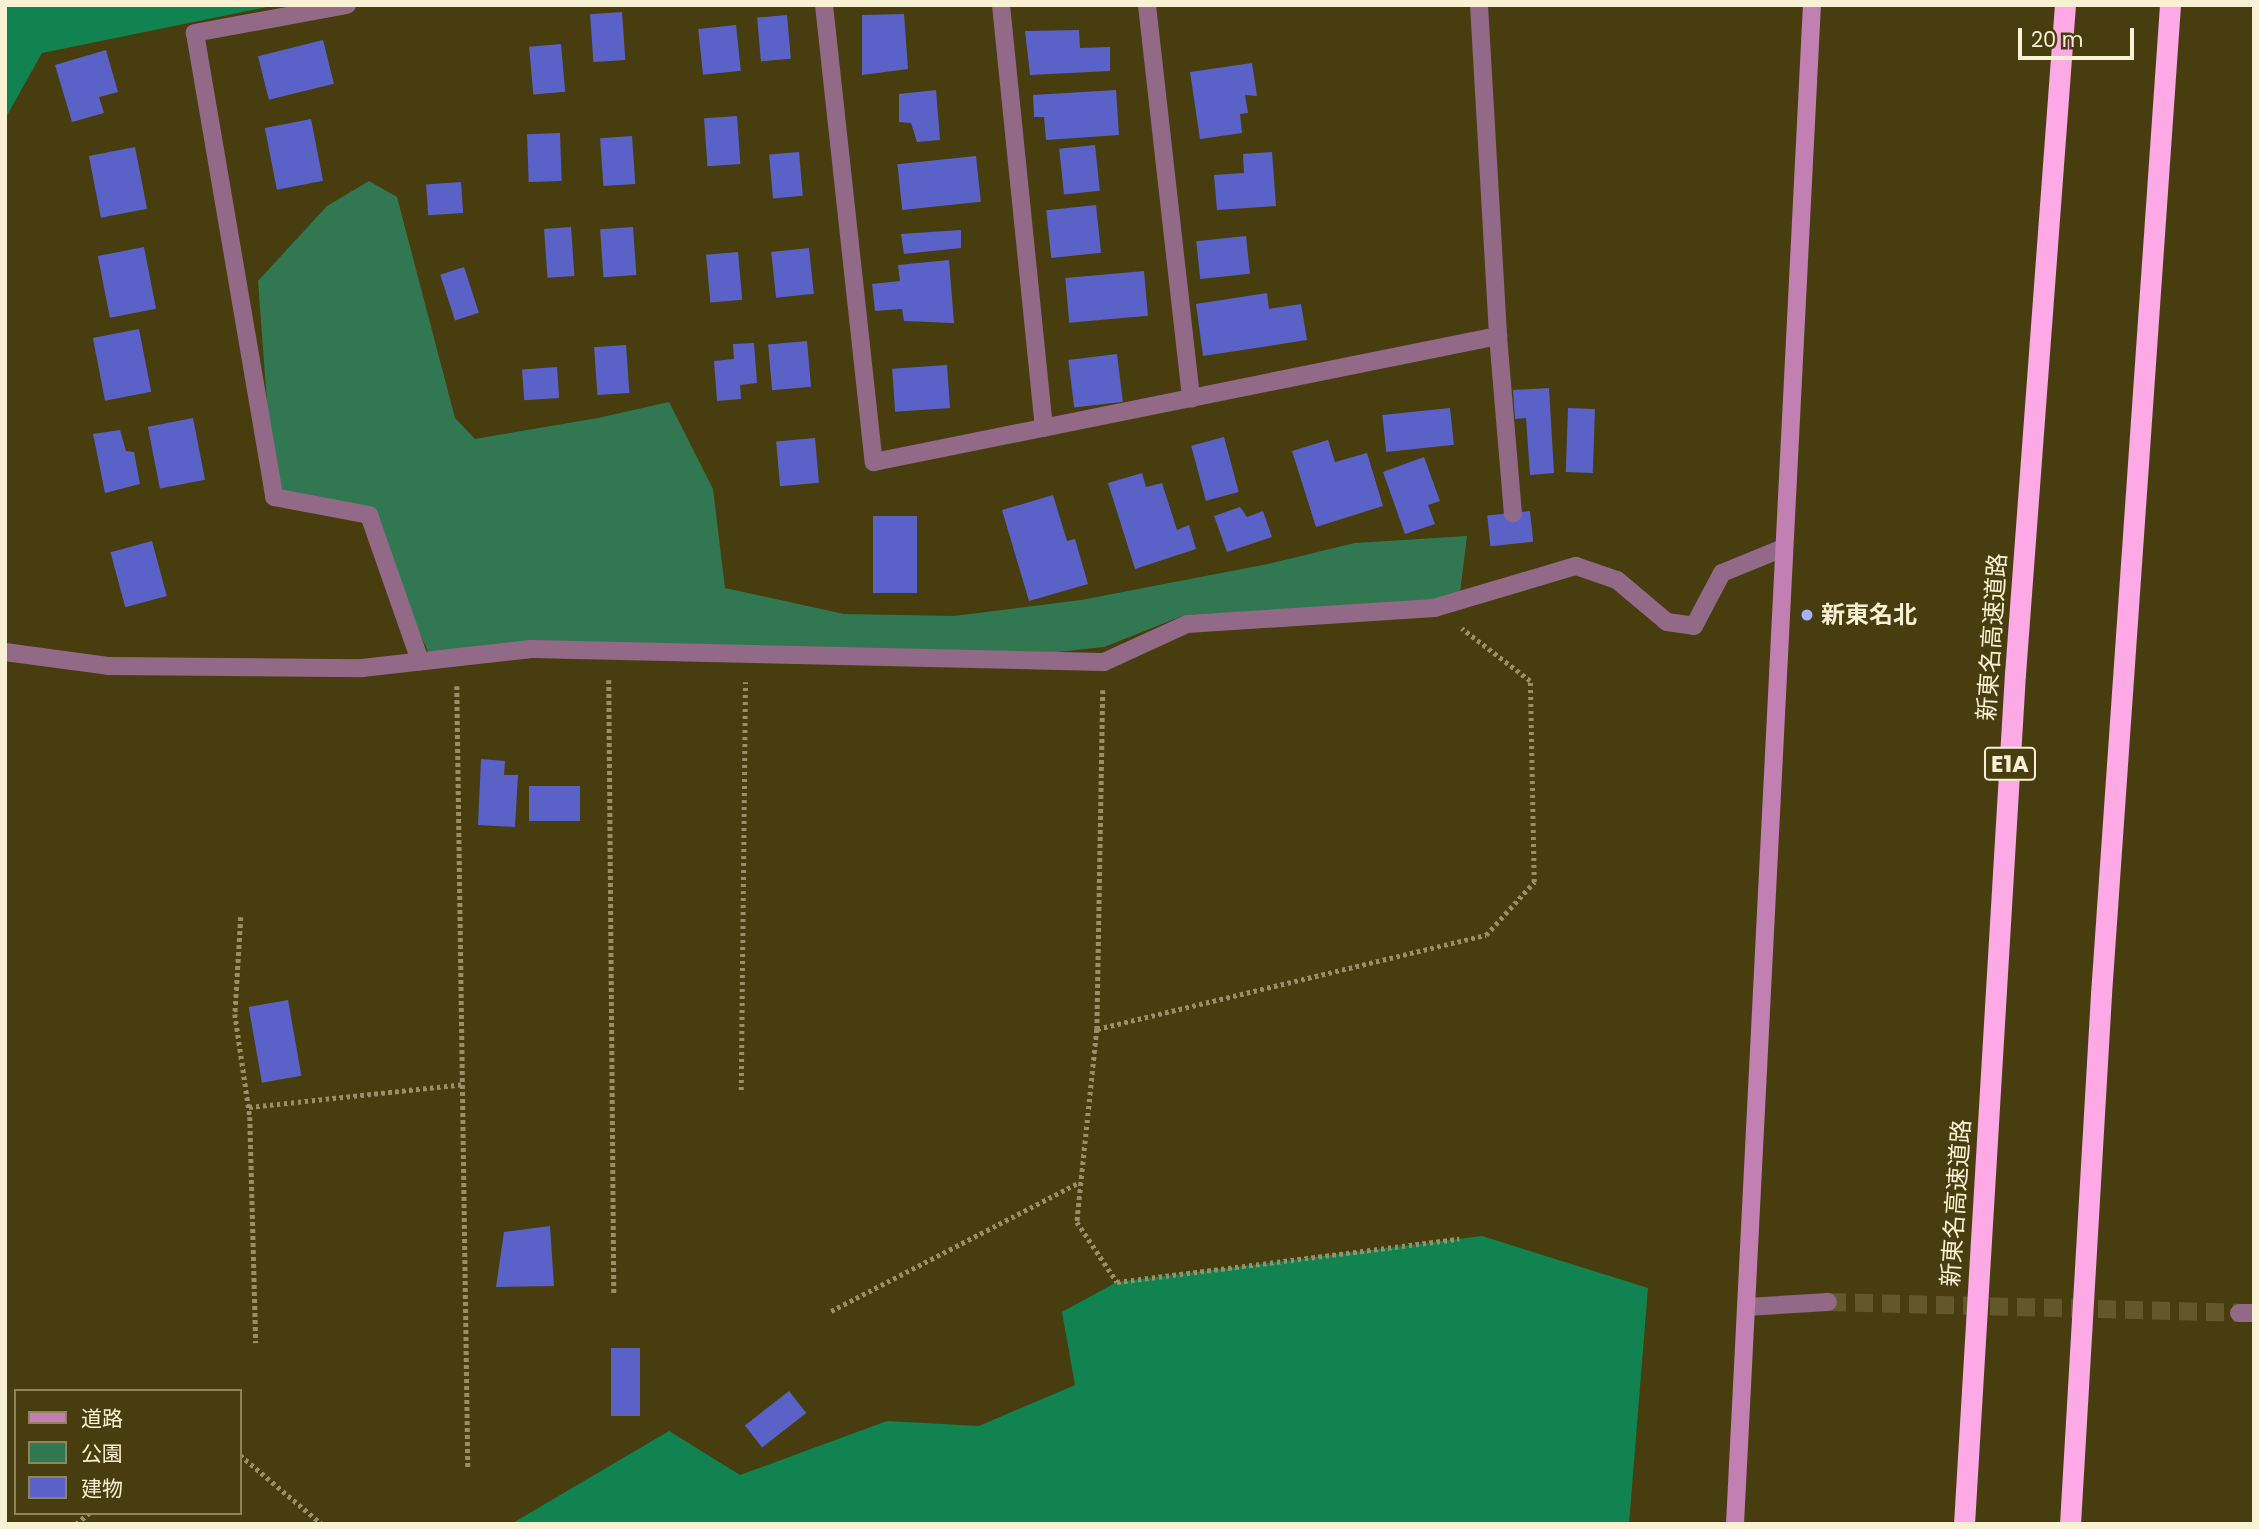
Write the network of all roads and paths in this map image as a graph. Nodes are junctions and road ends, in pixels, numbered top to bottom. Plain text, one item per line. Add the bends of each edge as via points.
1 (347, 5) edge
2 (824, 5) edge
3 (1001, 5) edge
4 (1147, 5) edge
5 (1479, 5) edge
6 (1812, 5) edge
7 (2065, 5) edge
8 (2170, 5) edge
9 (1497, 336) junction
10 (1192, 399) junction
11 (1044, 428) junction
12 (1513, 513) dead end
13 (1783, 548) junction
14 (1434, 608) junction
15 (609, 651) junction
16 (5, 652) edge
17 (746, 653) junction
18 (457, 657) junction
19 (420, 662) junction
20 (1104, 662) junction
21 (241, 917) dead end
22 (1097, 1029) junction
23 (463, 1084) junction
24 (740, 1090) dead end
25 (249, 1107) junction
26 (1081, 1182) junction
27 (1458, 1239) dead end
28 (614, 1293) dead end
29 (1828, 1302) tunnel mouth
30 (1747, 1307) junction
31 (831, 1311) dead end
32 (256, 1343) dead end
33 (242, 1457) edge
34 (468, 1468) dead end
35 (323, 1524) edge
36 (1735, 1524) edge
37 (1964, 1524) edge
38 (2070, 1524) edge

1 - 19 street via 195,33 274,497 369,515
2 - 11 street via 874,462
3 - 11 street
4 - 10 street
5 - 9 street
6 - 13 street
7 - 37 highway, 新東名高速道路 / E1A via 2015,674
8 - 38 highway via 2101,994
9 - 10 street
9 - 12 street
10 - 11 street
13 - 14 street via 1722,573 1694,626 1667,622 1617,580 1576,566
13 - 30 street
14 - 20 street via 1187,624
14 - 22 path via 1530,681 1534,883 1486,935
15 - 17 street
15 - 18 street via 531,649
15 - 28 path
16 - 19 street via 107,666 362,668
17 - 20 street
17 - 24 path
18 - 19 street
18 - 23 path
20 - 22 path
21 - 25 path via 235,1014
22 - 26 path
23 - 25 path
23 - 34 path
25 - 32 path
26 - 27 path via 1077,1222 1117,1282
26 - 31 path
29 - 30 street
30 - 36 street
33 - 35 path

